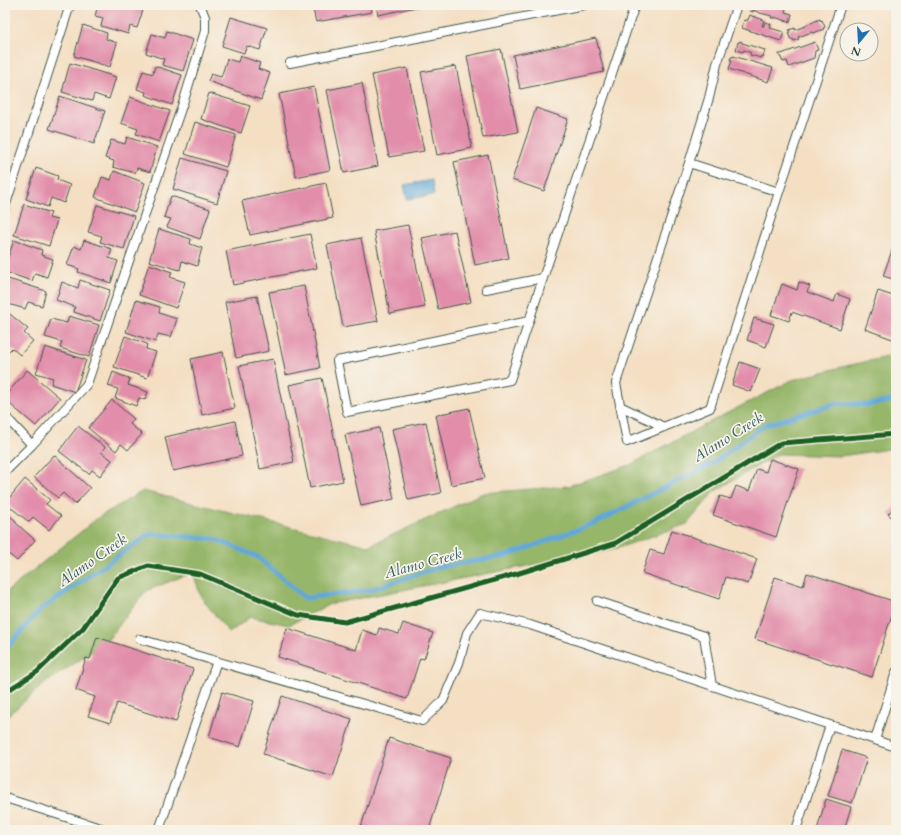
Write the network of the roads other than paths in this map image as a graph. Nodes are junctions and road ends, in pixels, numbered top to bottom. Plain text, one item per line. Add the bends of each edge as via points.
1 (70, 5) edge
2 (200, 5) edge
3 (584, 5) edge
4 (635, 5) edge
5 (737, 5) edge
6 (841, 5) edge
7 (290, 63) dead end
8 (689, 163) junction
9 (780, 192) junction
10 (5, 207) edge
11 (543, 278) junction
12 (486, 289) dead end
13 (529, 321) junction
14 (620, 406) junction
15 (5, 416) edge
16 (664, 427) junction
17 (32, 444) junction
18 (5, 472) edge
19 (597, 601) dead end
20 (140, 639) dead end
21 (217, 661) junction
22 (896, 672) edge
23 (712, 686) junction
24 (830, 726) junction
25 (875, 740) junction
26 (896, 748) edge
27 (5, 798) edge
28 (107, 830) edge
29 (159, 830) edge
30 (796, 830) edge

1 - 10 lane
2 - 17 lane via 205,17 205,31 185,98 87,384
3 - 7 lane
4 - 11 lane
5 - 8 lane
6 - 9 lane
8 - 9 lane
8 - 14 lane via 616,383
9 - 16 lane via 710,408
11 - 12 lane
11 - 13 lane
13 - 13 lane via 510,380 347,412 337,361
14 - 16 lane
14 - 16 lane via 627,442
15 - 17 lane
17 - 18 lane
19 - 23 lane via 704,636
20 - 21 lane
21 - 23 lane via 422,721 443,701 459,663 467,633 480,613 530,625
21 - 29 lane
22 - 25 lane
23 - 24 lane
24 - 25 lane
24 - 30 lane
25 - 26 lane
27 - 28 lane

